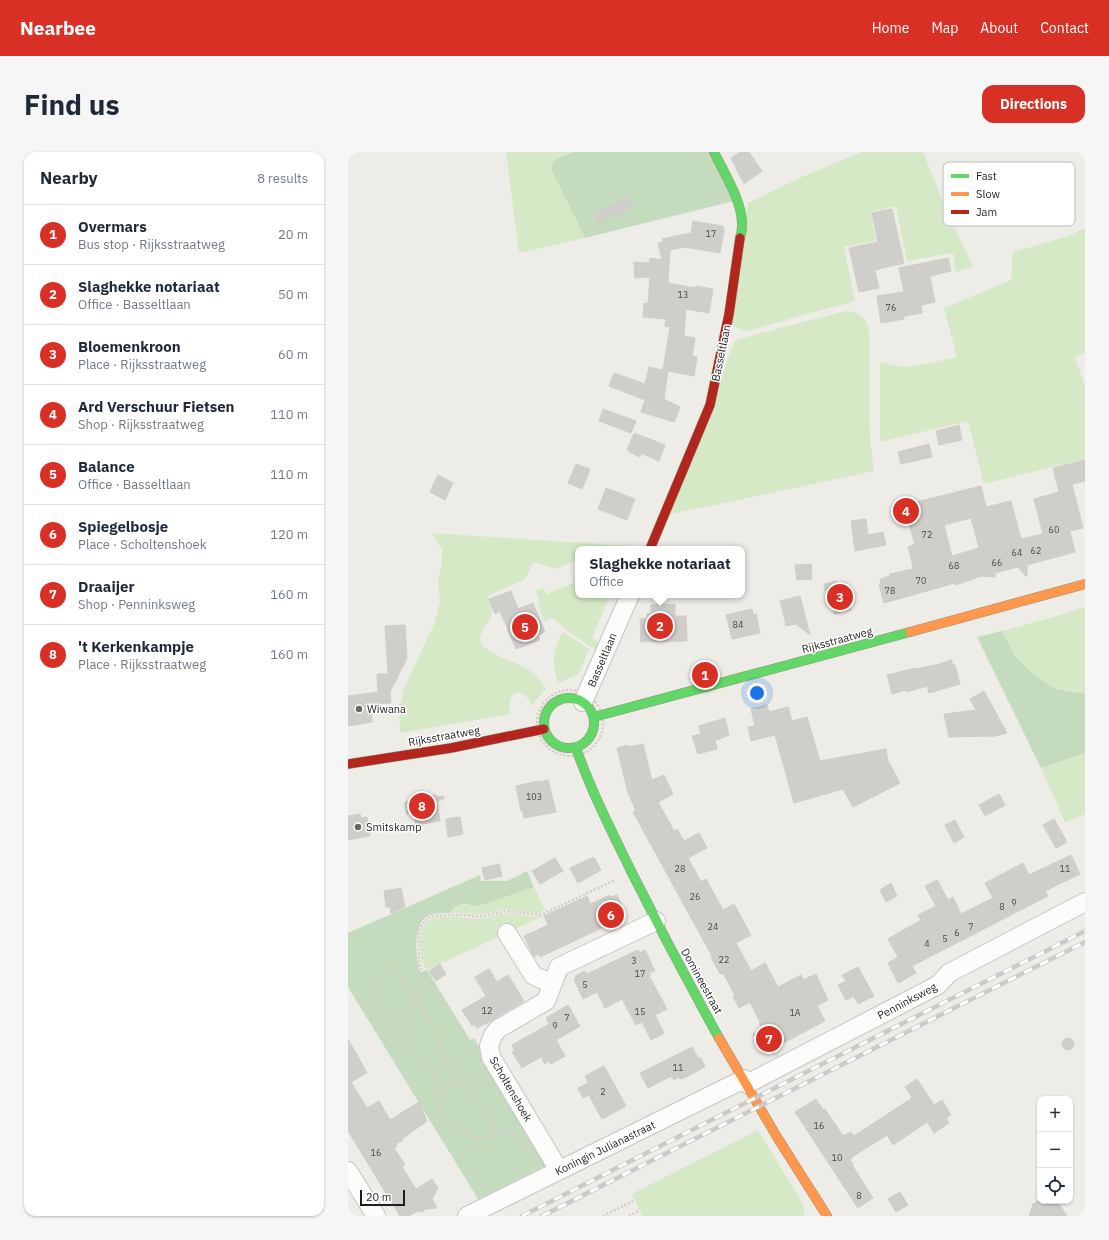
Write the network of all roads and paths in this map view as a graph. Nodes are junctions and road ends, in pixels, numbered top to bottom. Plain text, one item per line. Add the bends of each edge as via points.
1 (714, 152) edge
2 (651, 546) edge
3 (1085, 584) edge
4 (629, 598) edge
5 (589, 699) junction
6 (538, 712) dead end
7 (594, 717) junction
8 (544, 729) junction
9 (576, 748) junction
10 (348, 764) edge
11 (1085, 902) edge
12 (656, 921) junction
13 (507, 933) dead end
14 (552, 984) junction
15 (463, 1080) junction
16 (745, 1082) junction
17 (441, 1092) junction
18 (496, 1134) junction
19 (559, 1170) junction
20 (348, 1171) edge
21 (540, 1179) junction
22 (633, 1201) dead end
23 (638, 1211) dead end
24 (376, 1216) edge
25 (467, 1216) edge
26 (603, 1216) edge
27 (629, 1216) edge
28 (827, 1216) edge

1 - 2 main road, Basseltlaan via 738,203 742,225 729,314 710,405
3 - 7 main road, Rijksstraatweg
4 - 5 street, Basseltlaan
5 - 6 path via 575,690 562,690 544,700
5 - 7 main road
5 - 8 main road via 566,698 554,702 546,712
7 - 9 main road via 591,736
8 - 9 main road via 556,745
8 - 10 main road, Rijksstraatweg via 451,748
9 - 12 main road, Domineestraat via 601,809
11 - 16 street, Penninksweg via 949,973 938,985
12 - 14 street, Scholtenshoek via 559,967
12 - 16 main road, Domineestraat
13 - 14 street via 533,975
14 - 19 street, Scholtenshoek via 546,1001 495,1032 489,1049 491,1057
15 - 17 path
15 - 17 path via 447,1059 437,1035 404,981 397,975 384,974 372,991 396,1028 403,1034 415,1056 433,1072
15 - 18 path via 490,1120
16 - 19 street, Koningin Julianastraat
16 - 28 main road, Domineestraat
17 - 18 path via 440,1108 445,1119 451,1124 475,1138 483,1139
18 - 21 path via 508,1131 518,1137
19 - 21 street, Koningin Julianastraat
20 - 24 street
21 - 25 street, Koningin Julianastraat
22 - 26 path
23 - 27 path

